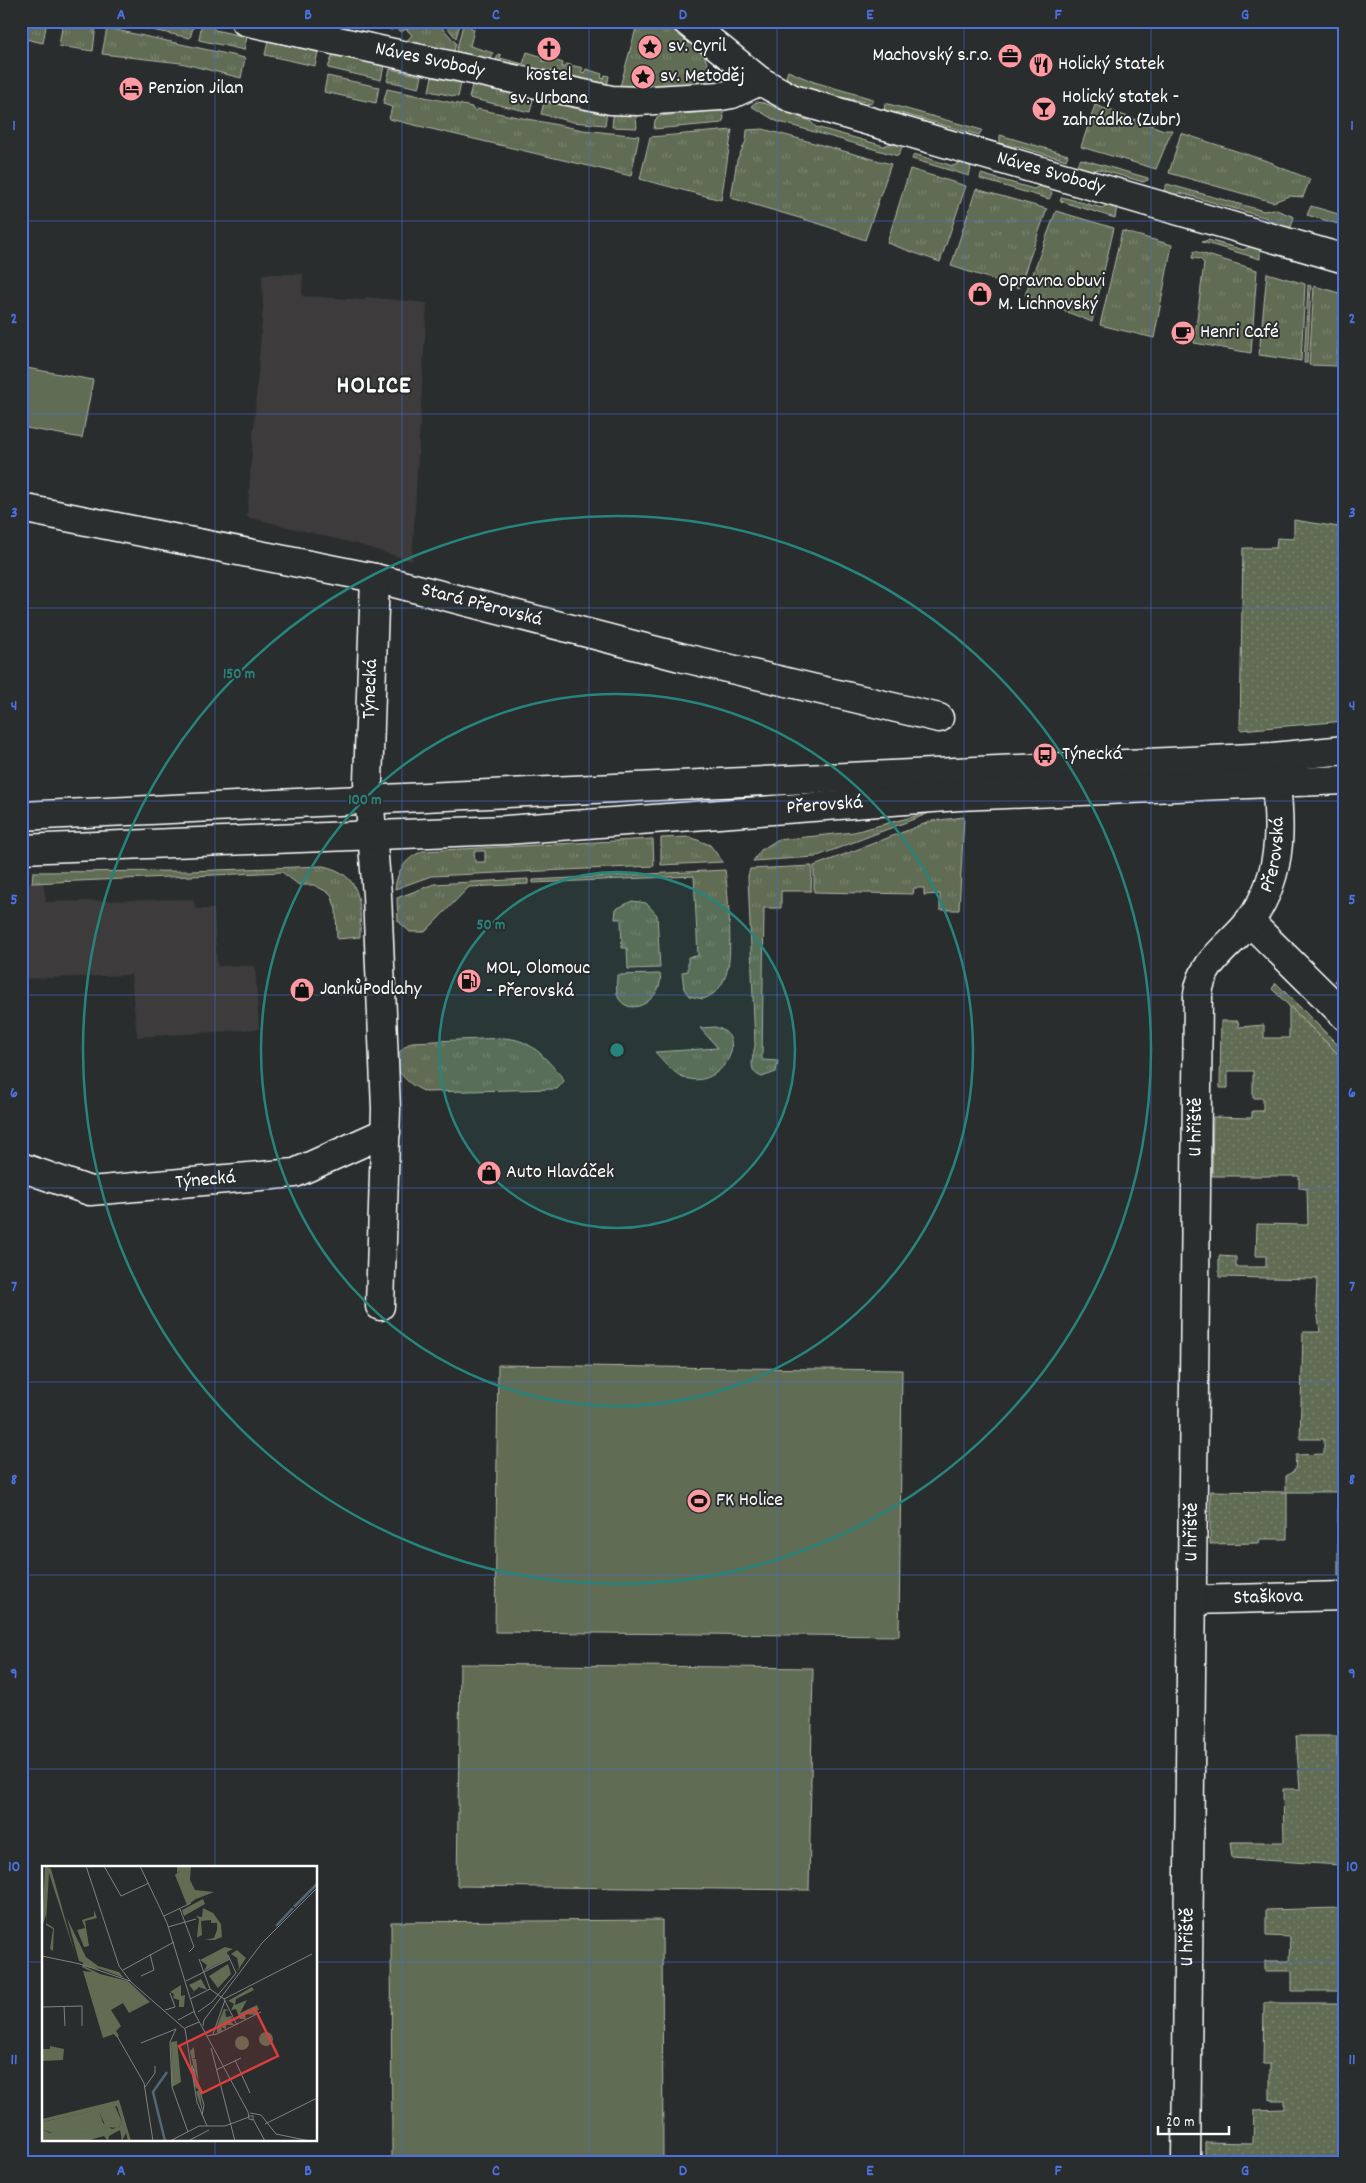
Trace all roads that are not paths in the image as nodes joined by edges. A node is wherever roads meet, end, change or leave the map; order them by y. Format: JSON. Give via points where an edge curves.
{"nodes":[{"id":1,"x":245,"y":21,"type":"edge"},
{"id":2,"x":686,"y":21,"type":"edge"},
{"id":3,"x":760,"y":82,"type":"junction"},
{"id":4,"x":1345,"y":259,"type":"edge"},
{"id":5,"x":21,"y":508,"type":"edge"},
{"id":6,"x":375,"y":578,"type":"junction"},
{"id":7,"x":938,"y":718,"type":"dead end"},
{"id":8,"x":1345,"y":750,"type":"edge"},
{"id":9,"x":1275,"y":769,"type":"junction"},
{"id":10,"x":1345,"y":780,"type":"edge"},
{"id":11,"x":370,"y":801,"type":"junction"},
{"id":12,"x":21,"y":816,"type":"edge"},
{"id":13,"x":373,"y":837,"type":"junction"},
{"id":14,"x":21,"y":849,"type":"edge"},
{"id":15,"x":1249,"y":922,"type":"junction"},
{"id":16,"x":1345,"y":1016,"type":"edge"},
{"id":17,"x":386,"y":1132,"type":"junction"},
{"id":18,"x":21,"y":1167,"type":"edge"},
{"id":19,"x":380,"y":1306,"type":"dead end"},
{"id":20,"x":1345,"y":1596,"type":"edge"},
{"id":21,"x":1192,"y":1600,"type":"junction"},
{"id":22,"x":1186,"y":2162,"type":"edge"}],
"edges":[{"from":1,"to":3,"type":"street","name":"Náves Svobody","via":[[611,100],[721,96]]},
{"from":2,"to":3,"type":"street","name":"Náves Svobody"},
{"from":3,"to":4,"type":"street","name":"Náves Svobody","via":[[780,94],[823,109]]},
{"from":5,"to":6,"type":"street","name":"Stará Přerovská"},
{"from":6,"to":7,"type":"street","name":"Stará Přerovská","via":[[670,655]]},
{"from":6,"to":11,"type":"street","name":"Týnecká"},
{"from":8,"to":9,"type":"street","name":"Přerovská"},
{"from":9,"to":10,"type":"street","name":"Přerovská"},
{"from":9,"to":11,"type":"street","name":"Přerovská"},
{"from":9,"to":13,"type":"street","name":"Přerovská","via":[[576,825]]},
{"from":9,"to":15,"type":"street","name":"Přerovská","via":[[1279,832],[1274,872],[1263,900]]},
{"from":11,"to":12,"type":"street"},
{"from":11,"to":13,"type":"street","name":"Týnecká"},
{"from":13,"to":14,"type":"street"},
{"from":13,"to":17,"type":"street","name":"Týnecká","via":[[384,1026]]},
{"from":15,"to":16,"type":"street"},
{"from":15,"to":21,"type":"street","name":"U hřiště","via":[[1206,967],[1198,994]]},
{"from":17,"to":18,"type":"street","name":"Týnecká","via":[[295,1173],[90,1191]]},
{"from":17,"to":19,"type":"street","name":"Týnecká"},
{"from":20,"to":21,"type":"street","name":"Staškova"},
{"from":21,"to":22,"type":"street","name":"U hřiště"}]}
